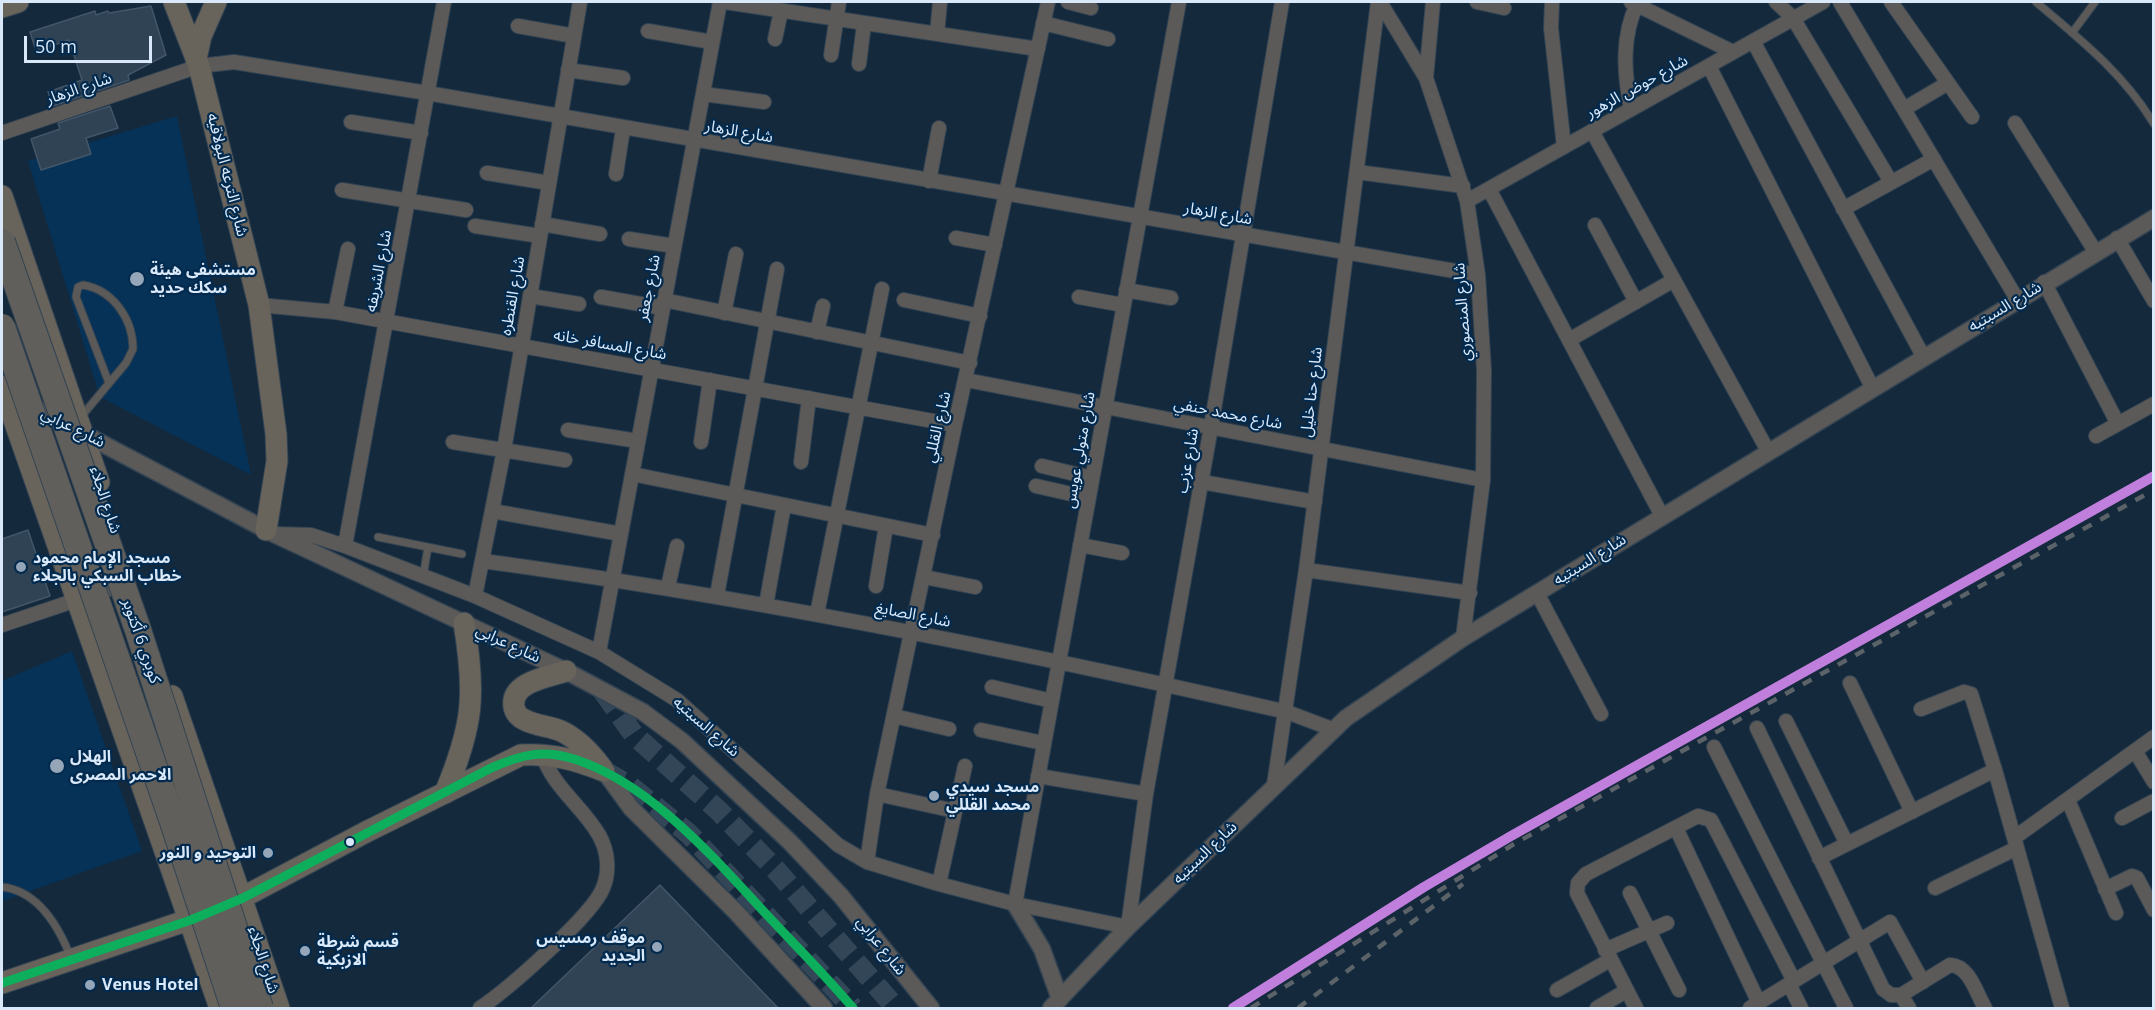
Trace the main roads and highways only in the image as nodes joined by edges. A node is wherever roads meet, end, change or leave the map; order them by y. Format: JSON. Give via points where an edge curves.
{"nodes":[{"id":1,"x":18,"y":2,"type":"edge"},
{"id":2,"x":174,"y":2,"type":"edge"},
{"id":3,"x":216,"y":2,"type":"edge"},
{"id":4,"x":2,"y":7,"type":"edge"},
{"id":5,"x":197,"y":62,"type":"junction"},
{"id":6,"x":2,"y":196,"type":"edge"},
{"id":7,"x":2,"y":242,"type":"edge"},
{"id":8,"x":2,"y":327,"type":"edge"},
{"id":9,"x":2,"y":390,"type":"edge"},
{"id":10,"x":270,"y":532,"type":"road end"},
{"id":11,"x":464,"y":623,"type":"road end"},
{"id":12,"x":566,"y":671,"type":"road end"},
{"id":13,"x":445,"y":793,"type":"junction"},
{"id":14,"x":243,"y":898,"type":"junction"},
{"id":15,"x":191,"y":920,"type":"junction"},
{"id":16,"x":2,"y":983,"type":"edge"},
{"id":17,"x":220,"y":1008,"type":"edge"},
{"id":18,"x":234,"y":1008,"type":"edge"},
{"id":19,"x":260,"y":1008,"type":"edge"},
{"id":20,"x":279,"y":1008,"type":"edge"}],
"edges":[{"from":1,"to":4,"type":"main road"},
{"from":2,"to":5,"type":"main road","name":"شارع الترعه البولاقيه"},
{"from":3,"to":5,"type":"main road","via":[[204,28]]},
{"from":5,"to":10,"type":"main road","name":"شارع الترعه البولاقيه","via":[[259,305],[276,434]]},
{"from":6,"to":14,"type":"main road","name":"شارع الجلاء","via":[[131,581]]},
{"from":7,"to":19,"type":"highway","name":"كوبري 6 أكتوبر","bridge":true,"via":[[138,630]]},
{"from":8,"to":18,"type":"highway","name":"كوبري 6 أكتوبر","bridge":true},
{"from":9,"to":15,"type":"main road"},
{"from":11,"to":13,"type":"main road","via":[[472,708],[461,755]]},
{"from":12,"to":13,"type":"main road","via":[[518,690],[513,700],[515,712],[524,720],[561,731],[578,741],[604,771],[573,759],[521,755]]},
{"from":13,"to":14,"type":"main road"},
{"from":14,"to":15,"type":"main road"},
{"from":14,"to":20,"type":"main road","name":"شارع الجلاء"},
{"from":15,"to":16,"type":"main road"},
{"from":15,"to":17,"type":"main road"}]}
